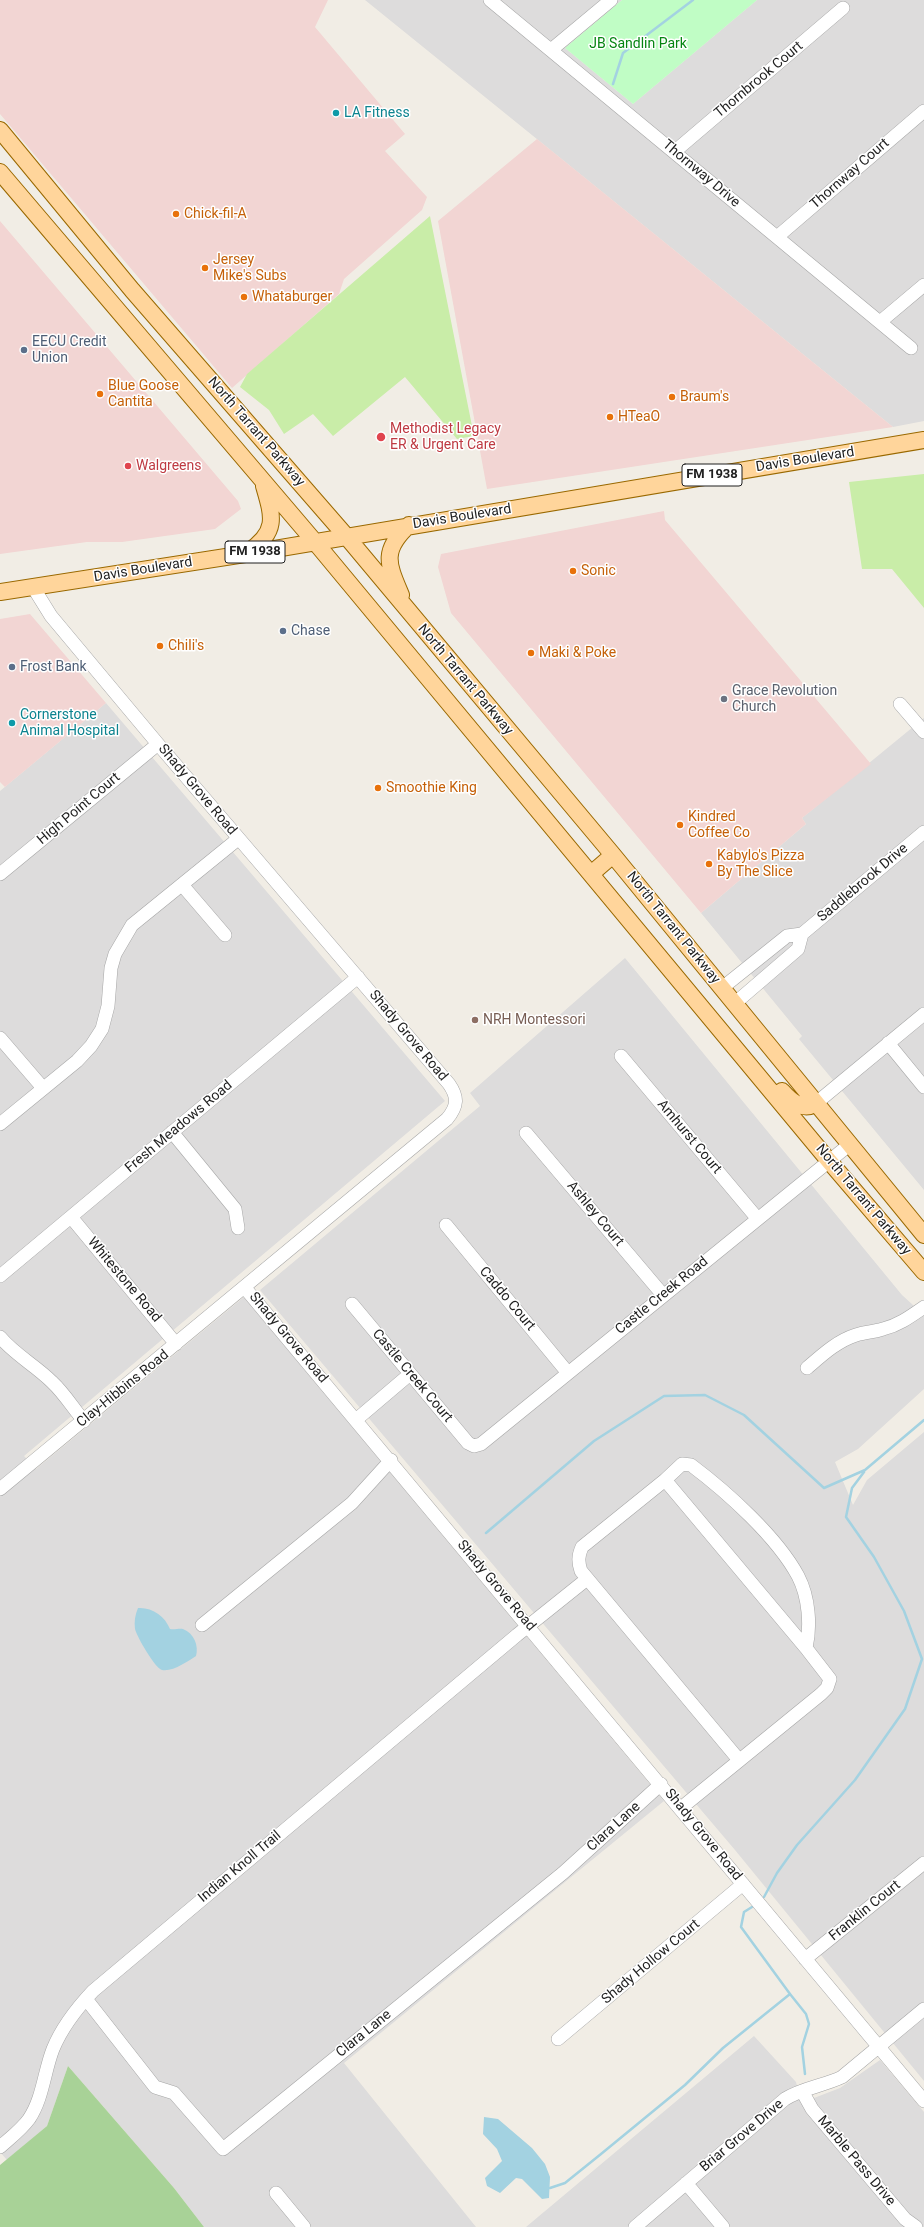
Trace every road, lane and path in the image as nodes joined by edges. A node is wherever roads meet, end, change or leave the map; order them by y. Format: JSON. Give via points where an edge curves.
{"nodes":[{"id":1,"x":490,"y":0,"type":"edge"},
{"id":2,"x":611,"y":0,"type":"edge"},
{"id":3,"x":843,"y":8,"type":"dead end"},
{"id":4,"x":551,"y":50,"type":"junction"},
{"id":5,"x":924,"y":111,"type":"edge"},
{"id":6,"x":0,"y":130,"type":"edge"},
{"id":7,"x":674,"y":152,"type":"junction"},
{"id":8,"x":0,"y":172,"type":"edge"},
{"id":9,"x":67,"y":213,"type":"junction"},
{"id":10,"x":47,"y":228,"type":"junction"},
{"id":11,"x":777,"y":237,"type":"junction"},
{"id":12,"x":924,"y":285,"type":"edge"},
{"id":13,"x":880,"y":322,"type":"junction"},
{"id":14,"x":911,"y":348,"type":"dead end"},
{"id":15,"x":924,"y":440,"type":"edge"},
{"id":16,"x":262,"y":481,"type":"junction"},
{"id":17,"x":409,"y":525,"type":"junction"},
{"id":18,"x":346,"y":536,"type":"junction"},
{"id":19,"x":315,"y":542,"type":"junction"},
{"id":20,"x":245,"y":554,"type":"junction"},
{"id":21,"x":33,"y":587,"type":"junction"},
{"id":22,"x":0,"y":592,"type":"edge"},
{"id":23,"x":407,"y":610,"type":"junction"},
{"id":24,"x":900,"y":704,"type":"dead end"},
{"id":25,"x":924,"y":732,"type":"edge"},
{"id":26,"x":158,"y":744,"type":"junction"},
{"id":27,"x":924,"y":832,"type":"edge"},
{"id":28,"x":238,"y":839,"type":"junction"},
{"id":29,"x":613,"y":855,"type":"junction"},
{"id":30,"x":0,"y":874,"type":"edge"},
{"id":31,"x":591,"y":874,"type":"junction"},
{"id":32,"x":183,"y":886,"type":"junction"},
{"id":33,"x":802,"y":934,"type":"junction"},
{"id":34,"x":225,"y":935,"type":"dead end"},
{"id":35,"x":766,"y":952,"type":"junction"},
{"id":36,"x":778,"y":966,"type":"junction"},
{"id":37,"x":358,"y":977,"type":"junction"},
{"id":38,"x":722,"y":988,"type":"junction"},
{"id":39,"x":734,"y":1004,"type":"junction"},
{"id":40,"x":924,"y":1014,"type":"edge"},
{"id":41,"x":0,"y":1038,"type":"edge"},
{"id":42,"x":888,"y":1043,"type":"junction"},
{"id":43,"x":738,"y":1049,"type":"junction"},
{"id":44,"x":622,"y":1056,"type":"dead end"},
{"id":45,"x":924,"y":1087,"type":"edge"},
{"id":46,"x":43,"y":1088,"type":"junction"},
{"id":47,"x":815,"y":1104,"type":"junction"},
{"id":48,"x":0,"y":1124,"type":"edge"},
{"id":49,"x":172,"y":1132,"type":"junction"},
{"id":50,"x":526,"y":1133,"type":"dead end"},
{"id":51,"x":849,"y":1145,"type":"junction"},
{"id":52,"x":829,"y":1161,"type":"junction"},
{"id":53,"x":71,"y":1217,"type":"junction"},
{"id":54,"x":757,"y":1218,"type":"junction"},
{"id":55,"x":446,"y":1225,"type":"dead end"},
{"id":56,"x":238,"y":1228,"type":"dead end"},
{"id":57,"x":924,"y":1235,"type":"edge"},
{"id":58,"x":924,"y":1272,"type":"edge"},
{"id":59,"x":0,"y":1276,"type":"edge"},
{"id":60,"x":245,"y":1288,"type":"junction"},
{"id":61,"x":663,"y":1296,"type":"junction"},
{"id":62,"x":352,"y":1304,"type":"dead end"},
{"id":63,"x":924,"y":1307,"type":"edge"},
{"id":64,"x":0,"y":1337,"type":"edge"},
{"id":65,"x":176,"y":1344,"type":"junction"},
{"id":66,"x":807,"y":1368,"type":"dead end"},
{"id":67,"x":568,"y":1373,"type":"junction"},
{"id":68,"x":410,"y":1374,"type":"junction"},
{"id":69,"x":357,"y":1419,"type":"junction"},
{"id":70,"x":84,"y":1421,"type":"junction"},
{"id":71,"x":474,"y":1446,"type":"joint"},
{"id":72,"x":390,"y":1460,"type":"junction"},
{"id":73,"x":665,"y":1480,"type":"junction"},
{"id":74,"x":0,"y":1490,"type":"edge"},
{"id":75,"x":587,"y":1579,"type":"junction"},
{"id":76,"x":202,"y":1625,"type":"dead end"},
{"id":77,"x":530,"y":1626,"type":"junction"},
{"id":78,"x":806,"y":1648,"type":"junction"},
{"id":79,"x":739,"y":1760,"type":"junction"},
{"id":80,"x":661,"y":1784,"type":"junction"},
{"id":81,"x":681,"y":1808,"type":"junction"},
{"id":82,"x":924,"y":1863,"type":"edge"},
{"id":83,"x":743,"y":1884,"type":"junction"},
{"id":84,"x":805,"y":1959,"type":"junction"},
{"id":85,"x":86,"y":1999,"type":"junction"},
{"id":86,"x":924,"y":2009,"type":"edge"},
{"id":87,"x":558,"y":2039,"type":"dead end"},
{"id":88,"x":878,"y":2047,"type":"junction"},
{"id":89,"x":802,"y":2091,"type":"junction"},
{"id":90,"x":924,"y":2101,"type":"edge"},
{"id":91,"x":0,"y":2147,"type":"edge"},
{"id":92,"x":686,"y":2183,"type":"junction"},
{"id":93,"x":276,"y":2193,"type":"dead end"},
{"id":94,"x":304,"y":2227,"type":"edge"},
{"id":95,"x":635,"y":2227,"type":"edge"},
{"id":96,"x":723,"y":2227,"type":"edge"},
{"id":97,"x":916,"y":2227,"type":"edge"}],
"edges":[{"from":1,"to":4,"type":"street","name":"Thornway Drive"},
{"from":2,"to":4,"type":"street"},
{"from":3,"to":7,"type":"street","name":"Thornbrook Court"},
{"from":4,"to":7,"type":"street","name":"Thornway Drive"},
{"from":5,"to":11,"type":"street","name":"Thornway Court"},
{"from":6,"to":9,"type":"main road","name":"North Tarrant Parkway"},
{"from":7,"to":11,"type":"street","name":"Thornway Drive"},
{"from":8,"to":10,"type":"main road","name":"North Tarrant Parkway"},
{"from":9,"to":10,"type":"main road"},
{"from":9,"to":18,"type":"main road","name":"North Tarrant Parkway"},
{"from":10,"to":16,"type":"main road","name":"North Tarrant Parkway"},
{"from":11,"to":13,"type":"street","name":"Thornway Drive"},
{"from":12,"to":13,"type":"street"},
{"from":13,"to":14,"type":"street","name":"Thornway Drive"},
{"from":15,"to":17,"type":"main road","name":"Davis Boulevard","number":"FM 1938"},
{"from":16,"to":19,"type":"main road","name":"North Tarrant Parkway"},
{"from":16,"to":20,"type":"main road","via":[[272,515],[266,537]]},
{"from":17,"to":18,"type":"main road","name":"Davis Boulevard","number":"FM 1938"},
{"from":17,"to":23,"type":"main road","via":[[399,535],[392,548],[388,565]]},
{"from":18,"to":19,"type":"main road","name":"Davis Boulevard","number":"FM 1938"},
{"from":18,"to":23,"type":"main road","name":"North Tarrant Parkway"},
{"from":19,"to":20,"type":"main road","name":"Davis Boulevard","number":"FM 1938"},
{"from":19,"to":31,"type":"main road","name":"North Tarrant Parkway"},
{"from":20,"to":21,"type":"main road","name":"Davis Boulevard","number":"FM 1938"},
{"from":21,"to":22,"type":"main road","name":"Davis Boulevard","number":"FM 1938"},
{"from":21,"to":26,"type":"street","name":"Shady Grove Road","via":[[51,616]]},
{"from":23,"to":29,"type":"main road","name":"North Tarrant Parkway"},
{"from":24,"to":25,"type":"street"},
{"from":26,"to":28,"type":"street","name":"Shady Grove Road"},
{"from":26,"to":30,"type":"street","name":"High Point Court"},
{"from":27,"to":33,"type":"street","name":"Saddlebrook Drive"},
{"from":28,"to":32,"type":"street"},
{"from":28,"to":37,"type":"street","name":"Shady Grove Road"},
{"from":29,"to":31,"type":"main road"},
{"from":29,"to":38,"type":"main road","name":"North Tarrant Parkway"},
{"from":31,"to":43,"type":"main road","name":"North Tarrant Parkway"},
{"from":32,"to":34,"type":"street"},
{"from":32,"to":46,"type":"street","via":[[132,925],[115,954],[102,1029],[78,1060]]},
{"from":33,"to":35,"type":"street","name":"Saddlebrook Drive","via":[[788,936]]},
{"from":33,"to":36,"type":"street","name":"Saddlebrook Drive","via":[[798,950]]},
{"from":35,"to":36,"type":"street"},
{"from":35,"to":38,"type":"street","name":"Saddlebrook Drive"},
{"from":36,"to":39,"type":"street","name":"Saddlebrook Drive"},
{"from":37,"to":49,"type":"street","name":"Fresh Meadows Road"},
{"from":37,"to":60,"type":"street","name":"Shady Grove Road","via":[[449,1084],[455,1094],[454,1111],[448,1119]]},
{"from":38,"to":39,"type":"main road","name":"North Tarrant Parkway"},
{"from":39,"to":47,"type":"main road","name":"North Tarrant Parkway"},
{"from":40,"to":42,"type":"street"},
{"from":41,"to":46,"type":"street"},
{"from":42,"to":45,"type":"street"},
{"from":42,"to":47,"type":"street"},
{"from":43,"to":47,"type":"main road","via":[[768,1073],[791,1101],[808,1107]]},
{"from":43,"to":52,"type":"main road","name":"North Tarrant Parkway"},
{"from":44,"to":54,"type":"street","name":"Amhurst Court"},
{"from":46,"to":48,"type":"street"},
{"from":47,"to":51,"type":"main road","name":"North Tarrant Parkway"},
{"from":49,"to":53,"type":"street","name":"Fresh Meadows Road"},
{"from":49,"to":56,"type":"street","via":[[235,1209]]},
{"from":50,"to":61,"type":"street","name":"Ashley Court"},
{"from":51,"to":52,"type":"street","name":"Castle Creek Road"},
{"from":51,"to":57,"type":"main road","name":"North Tarrant Parkway"},
{"from":52,"to":54,"type":"street","name":"Castle Creek Road"},
{"from":52,"to":58,"type":"main road","name":"North Tarrant Parkway"},
{"from":53,"to":59,"type":"street","name":"Fresh Meadows Road"},
{"from":53,"to":65,"type":"street","name":"Whitestone Road"},
{"from":54,"to":61,"type":"street","name":"Castle Creek Road"},
{"from":55,"to":67,"type":"street","name":"Caddo Court"},
{"from":60,"to":65,"type":"street","name":"Clay-Hibbins Road"},
{"from":60,"to":69,"type":"street","name":"Shady Grove Road"},
{"from":61,"to":67,"type":"street","name":"Castle Creek Road"},
{"from":62,"to":68,"type":"street","name":"Castle Creek Court"},
{"from":63,"to":66,"type":"street","via":[[896,1324],[846,1339]]},
{"from":64,"to":70,"type":"street","via":[[20,1357],[54,1383]]},
{"from":65,"to":70,"type":"street","name":"Clay-Hibbins Road"},
{"from":67,"to":71,"type":"street","name":"Castle Creek Road","via":[[486,1442]]},
{"from":68,"to":69,"type":"street"},
{"from":68,"to":71,"type":"street","name":"Castle Creek Court"},
{"from":69,"to":72,"type":"street","name":"Shady Grove Road"},
{"from":70,"to":74,"type":"street","name":"Clay-Hibbins Road"},
{"from":72,"to":76,"type":"street","via":[[352,1503]]},
{"from":72,"to":77,"type":"street","name":"Shady Grove Road"},
{"from":73,"to":75,"type":"street","via":[[582,1547],[578,1556],[579,1565]]},
{"from":73,"to":78,"type":"street"},
{"from":73,"to":78,"type":"street","via":[[682,1464],[691,1465],[734,1501],[776,1545],[801,1583],[810,1631]]},
{"from":75,"to":77,"type":"street","name":"Indian Knoll Trail"},
{"from":75,"to":79,"type":"street"},
{"from":77,"to":80,"type":"street","name":"Shady Grove Road"},
{"from":77,"to":85,"type":"street","name":"Indian Knoll Trail"},
{"from":78,"to":79,"type":"street","via":[[830,1679],[827,1688]]},
{"from":79,"to":81,"type":"street"},
{"from":80,"to":81,"type":"street","name":"Shady Grove Road"},
{"from":80,"to":85,"type":"street","name":"Clara Lane","via":[[563,1873],[223,2149],[174,2094],[155,2087]]},
{"from":81,"to":83,"type":"street","name":"Shady Grove Road"},
{"from":82,"to":84,"type":"street","name":"Franklin Court"},
{"from":83,"to":84,"type":"street","name":"Shady Grove Road"},
{"from":83,"to":87,"type":"street","name":"Shady Hollow Court"},
{"from":84,"to":88,"type":"street","name":"Shady Grove Road"},
{"from":85,"to":91,"type":"street","name":"Indian Knoll Trail","via":[[64,2028],[53,2050],[39,2099],[29,2119]]},
{"from":86,"to":88,"type":"street","name":"Briar Grove Drive"},
{"from":88,"to":89,"type":"street","name":"Briar Grove Drive","via":[[842,2077]]},
{"from":88,"to":90,"type":"street","name":"Shady Grove Road"},
{"from":89,"to":92,"type":"street","name":"Briar Grove Drive","via":[[785,2099]]},
{"from":89,"to":97,"type":"street","name":"Marble Pass Drive","via":[[812,2109],[905,2219]]},
{"from":92,"to":95,"type":"street","name":"Briar Grove Drive"},
{"from":92,"to":96,"type":"street"},
{"from":93,"to":94,"type":"street"}]}
